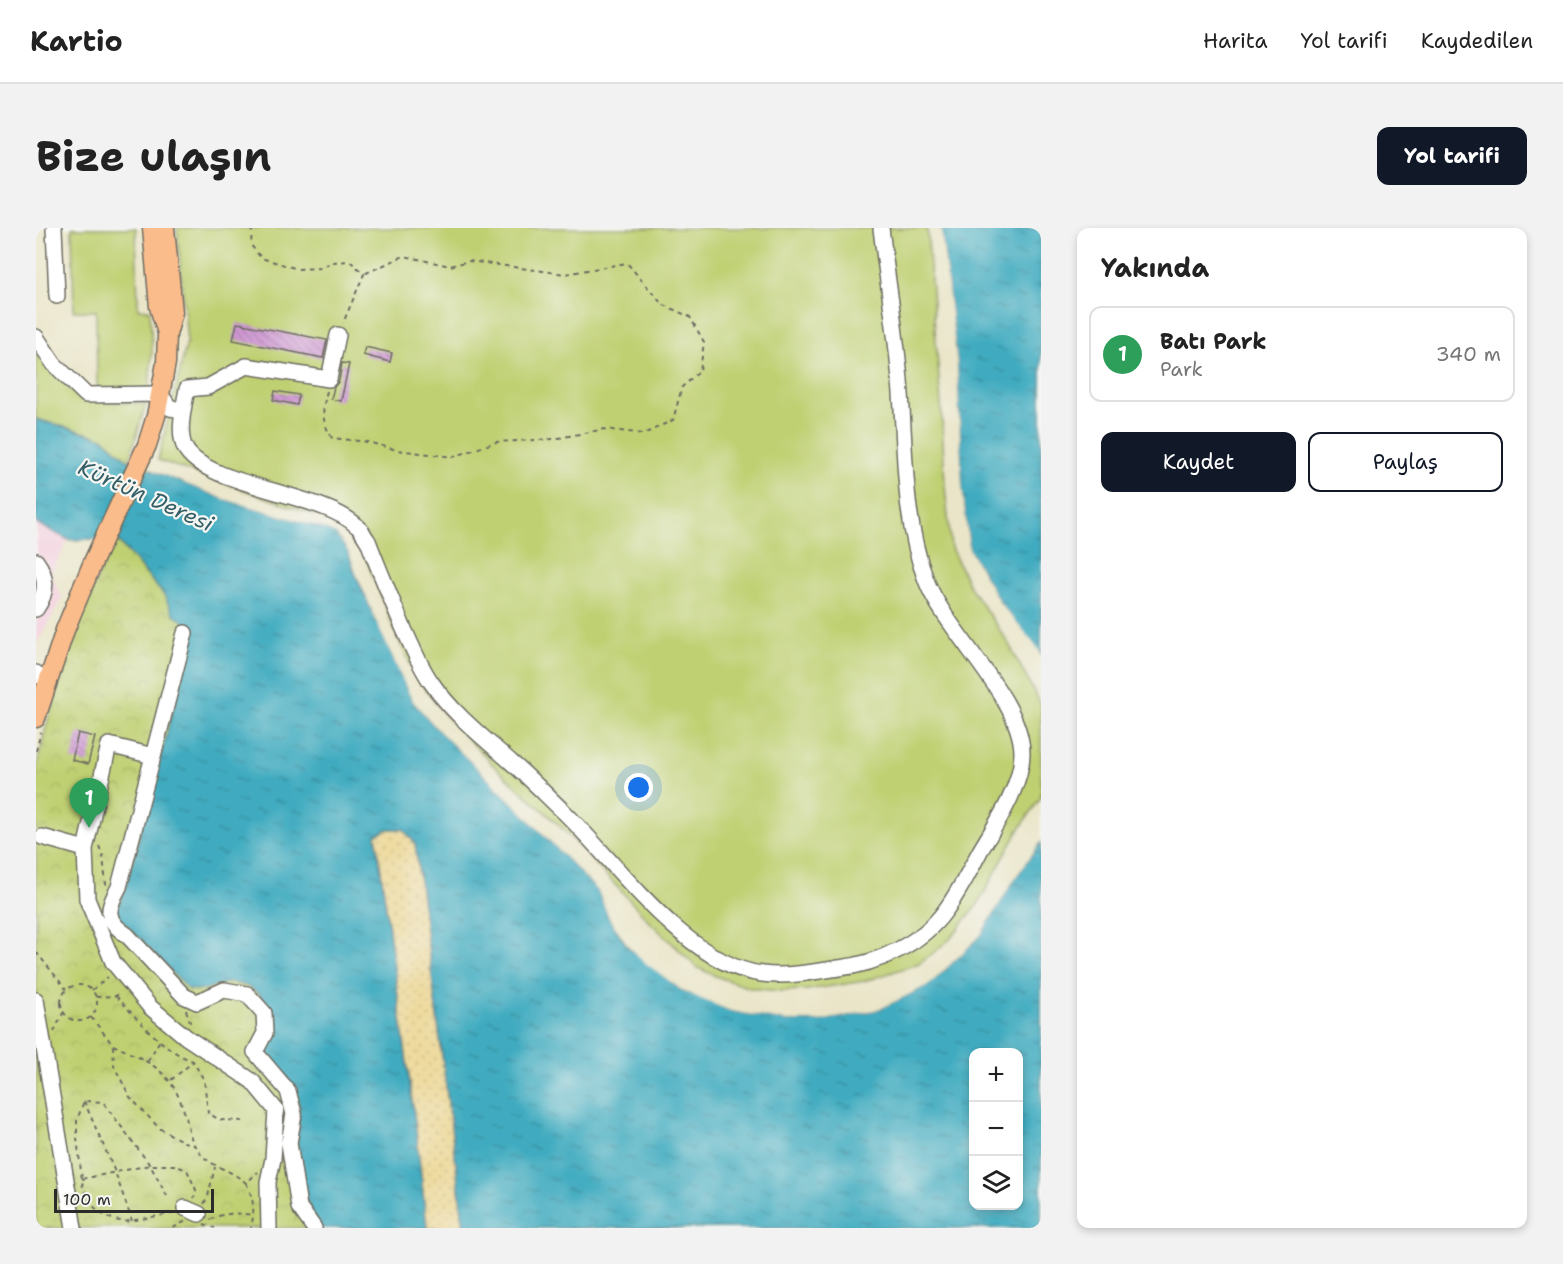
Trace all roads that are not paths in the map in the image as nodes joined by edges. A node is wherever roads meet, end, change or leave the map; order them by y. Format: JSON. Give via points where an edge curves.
{"nodes":[{"id":1,"x":54,"y":228,"type":"edge"},
{"id":2,"x":152,"y":228,"type":"edge"},
{"id":3,"x":165,"y":228,"type":"edge"},
{"id":4,"x":881,"y":228,"type":"edge"},
{"id":5,"x":57,"y":296,"type":"dead end"},
{"id":6,"x":167,"y":335,"type":"junction"},
{"id":7,"x":338,"y":335,"type":"road end"},
{"id":8,"x":36,"y":337,"type":"edge"},
{"id":9,"x":160,"y":394,"type":"junction"},
{"id":10,"x":183,"y":410,"type":"junction"},
{"id":11,"x":36,"y":561,"type":"edge"},
{"id":12,"x":36,"y":609,"type":"edge"},
{"id":13,"x":65,"y":630,"type":"junction"},
{"id":14,"x":185,"y":633,"type":"dead end"},
{"id":15,"x":37,"y":676,"type":"edge"},
{"id":16,"x":36,"y":718,"type":"edge"},
{"id":17,"x":153,"y":756,"type":"junction"},
{"id":18,"x":42,"y":837,"type":"dead end"},
{"id":19,"x":86,"y":843,"type":"junction"},
{"id":20,"x":36,"y":1000,"type":"edge"},
{"id":21,"x":40,"y":1053,"type":"edge"},
{"id":22,"x":252,"y":1221,"type":"edge"},
{"id":23,"x":74,"y":1228,"type":"edge"},
{"id":24,"x":267,"y":1228,"type":"edge"},
{"id":25,"x":314,"y":1228,"type":"edge"}],
"edges":[{"from":1,"to":5,"type":"street"},
{"from":2,"to":6,"type":"main road","via":[[159,307]]},
{"from":3,"to":6,"type":"main road","via":[[173,312]]},
{"from":4,"to":10,"type":"street","via":[[900,377],[908,498],[926,580],[942,613],[1006,703],[1018,728],[1023,754],[1007,806],[940,919],[915,941],[847,968],[761,974],[722,963],[690,941],[433,686],[358,526],[326,508],[196,462],[184,447]]},
{"from":6,"to":9,"type":"main road"},
{"from":7,"to":10,"type":"street","via":[[329,379],[246,366],[208,387],[187,389]]},
{"from":8,"to":9,"type":"street","via":[[54,364],[86,395]]},
{"from":9,"to":10,"type":"street","via":[[170,408]]},
{"from":9,"to":13,"type":"main road","via":[[147,445]]},
{"from":11,"to":12,"type":"street","via":[[44,580],[44,597]]},
{"from":13,"to":15,"type":"main road"},
{"from":13,"to":16,"type":"main road"},
{"from":14,"to":17,"type":"street"},
{"from":17,"to":19,"type":"street","via":[[109,745]]},
{"from":17,"to":25,"type":"street","via":[[116,892],[109,904],[109,916],[116,928],[184,996],[197,1002],[224,990],[247,994],[264,1013],[265,1033],[255,1052],[288,1091],[294,1114],[289,1143],[299,1208]]},
{"from":18,"to":19,"type":"street"},
{"from":19,"to":24,"type":"street","via":[[87,899],[112,962],[150,1007],[186,1037],[252,1081],[276,1110]]},
{"from":20,"to":21,"type":"street"},
{"from":21,"to":23,"type":"street"},
{"from":22,"to":24,"type":"street"}]}
